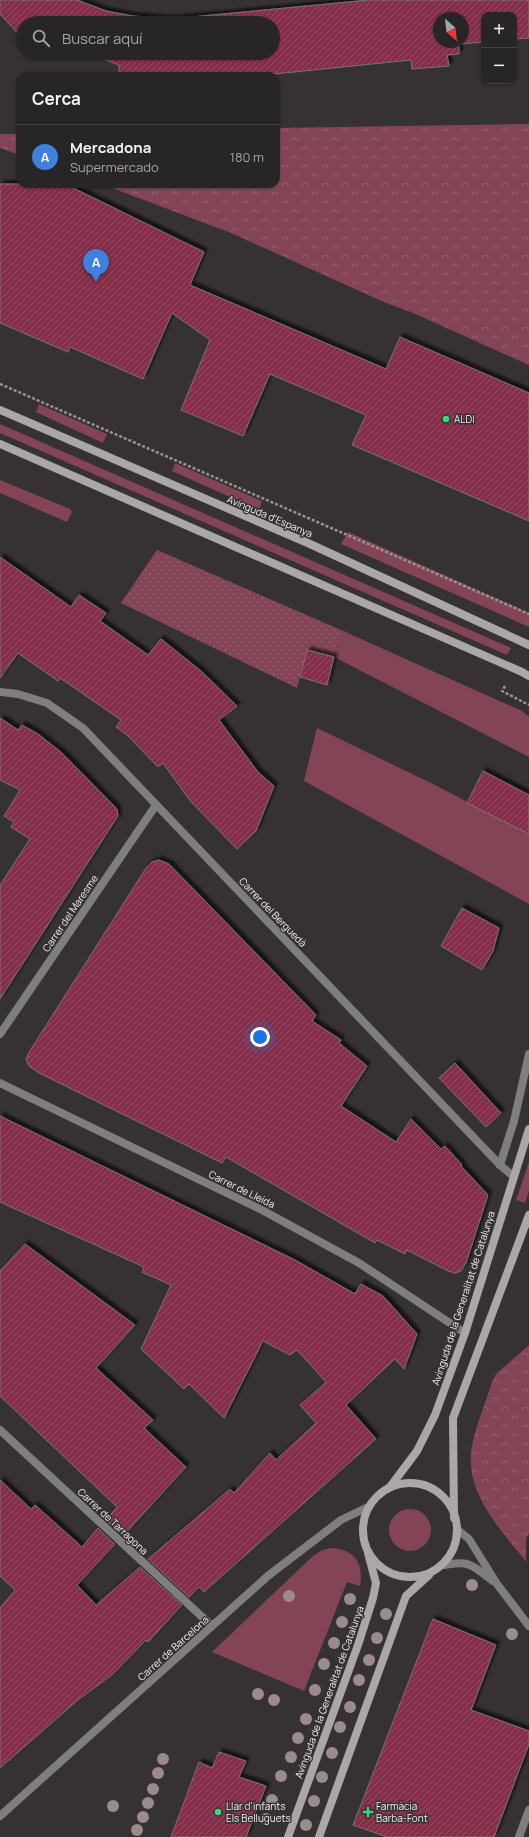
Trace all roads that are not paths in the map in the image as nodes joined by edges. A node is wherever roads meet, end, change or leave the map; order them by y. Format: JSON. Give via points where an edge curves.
{"nodes":[{"id":1,"x":0,"y":410,"type":"edge"},
{"id":2,"x":0,"y":444,"type":"edge"},
{"id":3,"x":529,"y":645,"type":"edge"},
{"id":4,"x":529,"y":676,"type":"edge"},
{"id":5,"x":0,"y":692,"type":"edge"},
{"id":6,"x":156,"y":805,"type":"junction"},
{"id":7,"x":0,"y":1034,"type":"edge"},
{"id":8,"x":529,"y":1054,"type":"edge"},
{"id":9,"x":0,"y":1083,"type":"edge"},
{"id":10,"x":529,"y":1130,"type":"edge"},
{"id":11,"x":500,"y":1165,"type":"junction"},
{"id":12,"x":513,"y":1176,"type":"junction"},
{"id":13,"x":529,"y":1215,"type":"edge"},
{"id":14,"x":465,"y":1332,"type":"junction"},
{"id":15,"x":0,"y":1430,"type":"edge"},
{"id":16,"x":390,"y":1487,"type":"junction"},
{"id":17,"x":368,"y":1507,"type":"junction"},
{"id":18,"x":454,"y":1518,"type":"junction"},
{"id":19,"x":458,"y":1530,"type":"junction"},
{"id":20,"x":368,"y":1553,"type":"junction"},
{"id":21,"x":444,"y":1565,"type":"junction"},
{"id":22,"x":430,"y":1574,"type":"junction"},
{"id":23,"x":497,"y":1584,"type":"junction"},
{"id":24,"x":212,"y":1626,"type":"junction"},
{"id":25,"x":529,"y":1626,"type":"edge"},
{"id":26,"x":529,"y":1810,"type":"edge"},
{"id":27,"x":0,"y":1816,"type":"edge"},
{"id":28,"x":288,"y":1837,"type":"edge"},
{"id":29,"x":319,"y":1837,"type":"edge"},
{"id":30,"x":519,"y":1837,"type":"edge"}],
"edges":[{"from":1,"to":3,"type":"street","name":"Avinguda d'Espanya","via":[[310,544]]},
{"from":2,"to":4,"type":"street"},
{"from":5,"to":6,"type":"street","name":"Carrer del Berguedà","via":[[18,694],[47,703],[83,728]]},
{"from":6,"to":7,"type":"street","name":"Carrer del Maresme"},
{"from":6,"to":11,"type":"street","name":"Carrer del Berguedà"},
{"from":8,"to":11,"type":"street","via":[[514,1121]]},
{"from":9,"to":14,"type":"street","name":"Carrer de Lleida","via":[[262,1210],[359,1263]]},
{"from":10,"to":12,"type":"street","name":"Avinguda de la Generalitat de Catalunya"},
{"from":11,"to":12,"type":"street","name":"Carrer del Berguedà"},
{"from":12,"to":14,"type":"street","name":"Avinguda de la Generalitat de Catalunya"},
{"from":13,"to":18,"type":"street","via":[[453,1418]]},
{"from":14,"to":16,"type":"street","name":"Avinguda de la Generalitat de Catalunya","via":[[432,1421],[417,1451]]},
{"from":15,"to":24,"type":"street","name":"Carrer de Tarragona"},
{"from":16,"to":17,"type":"street","via":[[379,1494]]},
{"from":16,"to":18,"type":"street","via":[[406,1482],[425,1484],[442,1494]]},
{"from":17,"to":20,"type":"street","via":[[363,1522],[363,1538]]},
{"from":17,"to":24,"type":"street","name":"Carrer de Barcelona","via":[[341,1520],[270,1575]]},
{"from":18,"to":19,"type":"street"},
{"from":19,"to":21,"type":"street","via":[[454,1550]]},
{"from":19,"to":23,"type":"street","via":[[469,1539]]},
{"from":20,"to":22,"type":"street","via":[[378,1565],[393,1574],[416,1577]]},
{"from":20,"to":28,"type":"street","name":"Avinguda de la Generalitat de Catalunya","via":[[376,1583],[373,1598]]},
{"from":21,"to":22,"type":"street"},
{"from":21,"to":23,"type":"street","via":[[460,1562],[472,1564]]},
{"from":22,"to":29,"type":"street","via":[[406,1596]]},
{"from":23,"to":25,"type":"street"},
{"from":24,"to":27,"type":"street","name":"Carrer de Barcelona"},
{"from":26,"to":30,"type":"street"}]}
